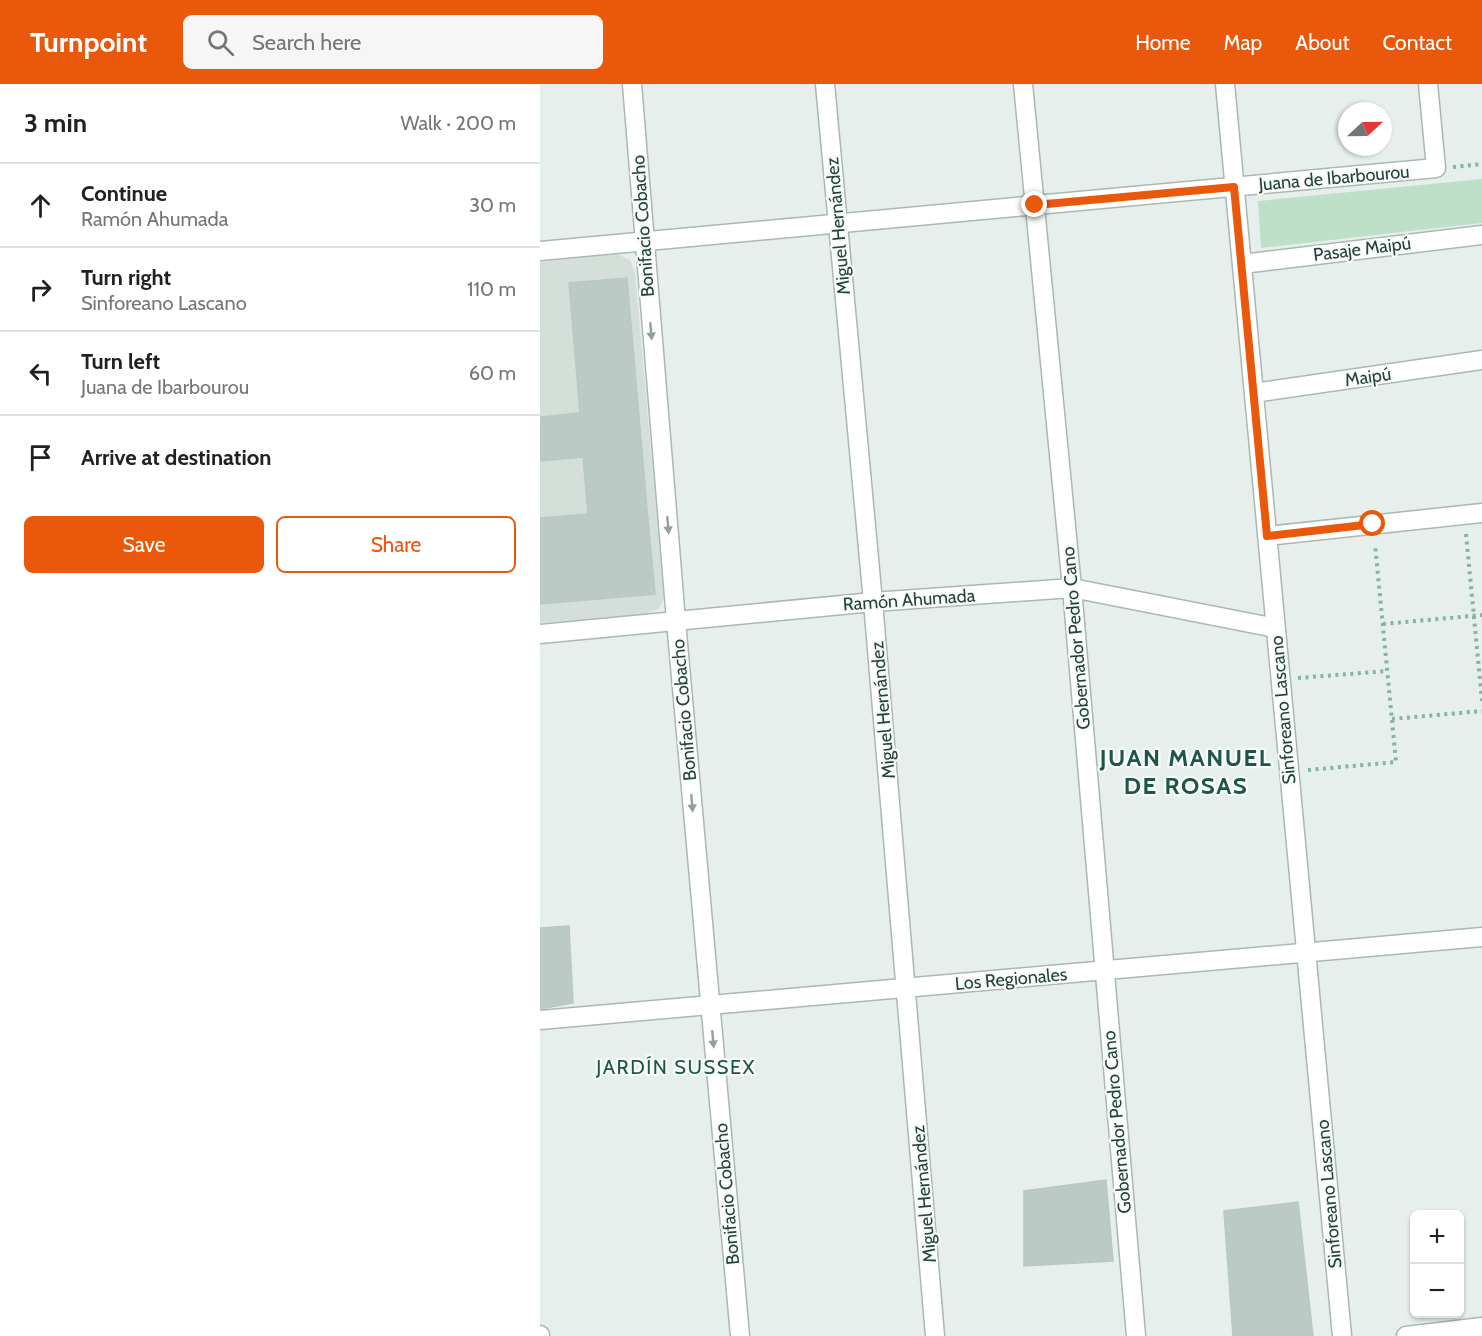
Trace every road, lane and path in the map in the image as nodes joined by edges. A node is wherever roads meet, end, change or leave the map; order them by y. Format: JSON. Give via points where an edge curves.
{"nodes":[{"id":1,"x":632,"y":84,"type":"edge"},
{"id":2,"x":825,"y":84,"type":"edge"},
{"id":3,"x":1023,"y":84,"type":"edge"},
{"id":4,"x":1225,"y":84,"type":"edge"},
{"id":5,"x":1428,"y":84,"type":"edge"},
{"id":6,"x":1482,"y":164,"type":"edge"},
{"id":7,"x":1436,"y":168,"type":"junction"},
{"id":8,"x":1234,"y":187,"type":"junction"},
{"id":9,"x":1035,"y":205,"type":"junction"},
{"id":10,"x":837,"y":223,"type":"junction"},
{"id":11,"x":1482,"y":235,"type":"edge"},
{"id":12,"x":643,"y":241,"type":"junction"},
{"id":13,"x":540,"y":250,"type":"edge"},
{"id":14,"x":1242,"y":264,"type":"junction"},
{"id":15,"x":1482,"y":360,"type":"edge"},
{"id":16,"x":1254,"y":393,"type":"junction"},
{"id":17,"x":1482,"y":513,"type":"edge"},
{"id":18,"x":1464,"y":515,"type":"junction"},
{"id":19,"x":1373,"y":524,"type":"junction"},
{"id":20,"x":1267,"y":536,"type":"junction"},
{"id":21,"x":1072,"y":588,"type":"junction"},
{"id":22,"x":873,"y":602,"type":"junction"},
{"id":23,"x":1482,"y":615,"type":"edge"},
{"id":24,"x":1473,"y":616,"type":"junction"},
{"id":25,"x":676,"y":621,"type":"junction"},
{"id":26,"x":1383,"y":624,"type":"junction"},
{"id":27,"x":1276,"y":628,"type":"junction"},
{"id":28,"x":540,"y":634,"type":"edge"},
{"id":29,"x":1387,"y":671,"type":"junction"},
{"id":30,"x":1280,"y":679,"type":"junction"},
{"id":31,"x":1482,"y":701,"type":"edge"},
{"id":32,"x":1482,"y":711,"type":"edge"},
{"id":33,"x":1392,"y":719,"type":"junction"},
{"id":34,"x":1289,"y":772,"type":"junction"},
{"id":35,"x":1482,"y":937,"type":"edge"},
{"id":36,"x":1306,"y":952,"type":"junction"},
{"id":37,"x":1104,"y":970,"type":"junction"},
{"id":38,"x":907,"y":988,"type":"junction"},
{"id":39,"x":710,"y":1006,"type":"junction"},
{"id":40,"x":540,"y":1020,"type":"edge"},
{"id":41,"x":1482,"y":1327,"type":"edge"},
{"id":42,"x":740,"y":1336,"type":"edge"},
{"id":43,"x":935,"y":1336,"type":"edge"},
{"id":44,"x":1136,"y":1336,"type":"edge"},
{"id":45,"x":1342,"y":1336,"type":"edge"},
{"id":46,"x":1406,"y":1336,"type":"edge"}],
"edges":[{"from":1,"to":12,"type":"street","name":"Bonifacio Cobacho"},
{"from":2,"to":10,"type":"street","name":"Miguel Hernández"},
{"from":3,"to":9,"type":"street","name":"Gobernador Pedro Cano"},
{"from":4,"to":8,"type":"street","name":"Sinforeano Lascano"},
{"from":5,"to":7,"type":"street"},
{"from":6,"to":7,"type":"path","name":"Juana de Ibarbourou"},
{"from":7,"to":8,"type":"street","name":"Juana de Ibarbourou"},
{"from":8,"to":9,"type":"street","name":"Juana de Ibarbourou"},
{"from":8,"to":14,"type":"street","name":"Sinforeano Lascano"},
{"from":9,"to":10,"type":"street","name":"Juana de Ibarbourou"},
{"from":9,"to":21,"type":"street","name":"Gobernador Pedro Cano"},
{"from":10,"to":12,"type":"street","name":"Juana de Ibarbourou"},
{"from":10,"to":22,"type":"street","name":"Miguel Hernández"},
{"from":11,"to":14,"type":"street","name":"Pasaje Maipú"},
{"from":12,"to":13,"type":"street","name":"Juana de Ibarbourou"},
{"from":12,"to":25,"type":"street","name":"Bonifacio Cobacho","one_way":true},
{"from":14,"to":16,"type":"street","name":"Sinforeano Lascano"},
{"from":15,"to":16,"type":"street","name":"Maipú"},
{"from":16,"to":20,"type":"street","name":"Sinforeano Lascano"},
{"from":17,"to":18,"type":"street"},
{"from":18,"to":19,"type":"street"},
{"from":18,"to":24,"type":"path"},
{"from":19,"to":20,"type":"street"},
{"from":19,"to":26,"type":"path"},
{"from":20,"to":27,"type":"street","name":"Sinforeano Lascano"},
{"from":21,"to":22,"type":"street","name":"Ramón Ahumada"},
{"from":21,"to":27,"type":"street","name":"Ramón Ahumada"},
{"from":21,"to":37,"type":"street","name":"Gobernador Pedro Cano"},
{"from":22,"to":25,"type":"street","name":"Ramón Ahumada"},
{"from":22,"to":38,"type":"street","name":"Miguel Hernández"},
{"from":23,"to":24,"type":"path"},
{"from":24,"to":26,"type":"path"},
{"from":24,"to":31,"type":"path"},
{"from":25,"to":28,"type":"street","name":"Ramón Ahumada"},
{"from":25,"to":39,"type":"street","name":"Bonifacio Cobacho","one_way":true},
{"from":26,"to":29,"type":"path"},
{"from":27,"to":30,"type":"street","name":"Sinforeano Lascano"},
{"from":29,"to":30,"type":"path"},
{"from":29,"to":33,"type":"path"},
{"from":30,"to":34,"type":"street","name":"Sinforeano Lascano"},
{"from":32,"to":33,"type":"path"},
{"from":33,"to":34,"type":"path","via":[[1396,762]]},
{"from":34,"to":36,"type":"street","name":"Sinforeano Lascano"},
{"from":35,"to":36,"type":"street","name":"Los Regionales"},
{"from":36,"to":37,"type":"street","name":"Los Regionales"},
{"from":36,"to":45,"type":"street","name":"Sinforeano Lascano"},
{"from":37,"to":38,"type":"street","name":"Los Regionales"},
{"from":37,"to":44,"type":"street","name":"Gobernador Pedro Cano"},
{"from":38,"to":39,"type":"street","name":"Los Regionales"},
{"from":38,"to":43,"type":"street","name":"Miguel Hernández"},
{"from":39,"to":40,"type":"street","name":"Los Regionales"},
{"from":39,"to":42,"type":"street","name":"Bonifacio Cobacho","one_way":true},
{"from":41,"to":46,"type":"street"}]}
